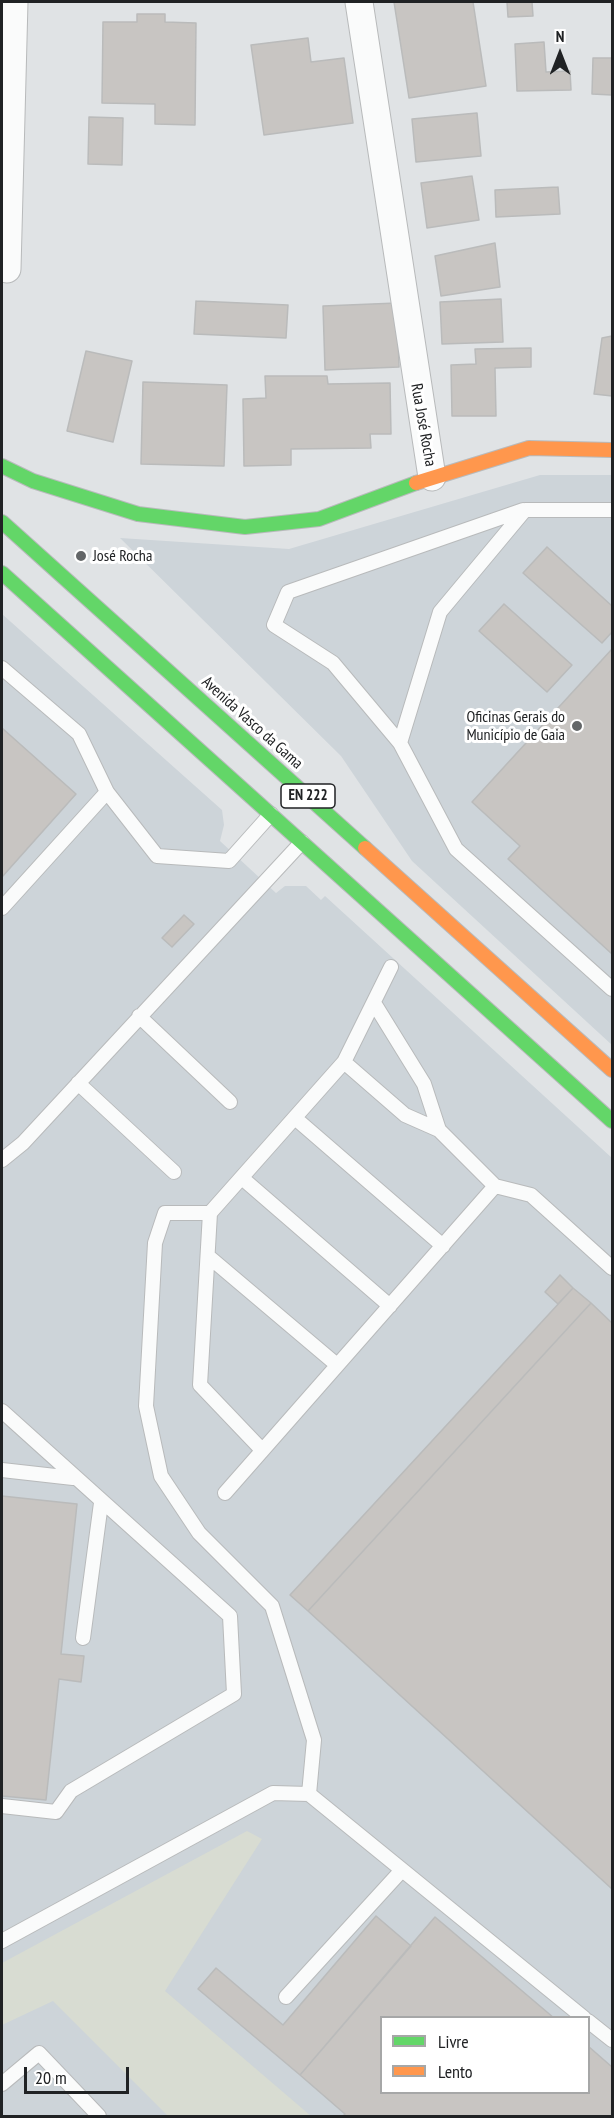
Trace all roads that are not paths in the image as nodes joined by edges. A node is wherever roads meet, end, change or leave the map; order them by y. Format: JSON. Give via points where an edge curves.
{"nodes":[{"id":1,"x":14,"y":2,"type":"edge"},
{"id":2,"x":359,"y":2,"type":"edge"},
{"id":3,"x":7,"y":269,"type":"dead end"},
{"id":4,"x":612,"y":450,"type":"edge"},
{"id":5,"x":2,"y":466,"type":"edge"},
{"id":6,"x":432,"y":477,"type":"junction"},
{"id":7,"x":525,"y":510,"type":"junction"},
{"id":8,"x":612,"y":510,"type":"edge"},
{"id":9,"x":2,"y":522,"type":"edge"},
{"id":10,"x":2,"y":573,"type":"edge"},
{"id":11,"x":2,"y":668,"type":"edge"},
{"id":12,"x":400,"y":743,"type":"junction"},
{"id":13,"x":107,"y":792,"type":"junction"},
{"id":14,"x":271,"y":814,"type":"junction"},
{"id":15,"x":302,"y":842,"type":"junction"},
{"id":16,"x":2,"y":908,"type":"edge"},
{"id":17,"x":391,"y":967,"type":"dead end"},
{"id":18,"x":612,"y":988,"type":"edge"},
{"id":19,"x":374,"y":1003,"type":"junction"},
{"id":20,"x":139,"y":1016,"type":"junction"},
{"id":21,"x":344,"y":1062,"type":"junction"},
{"id":22,"x":612,"y":1070,"type":"edge"},
{"id":23,"x":78,"y":1083,"type":"junction"},
{"id":24,"x":230,"y":1102,"type":"dead end"},
{"id":25,"x":295,"y":1118,"type":"junction"},
{"id":26,"x":612,"y":1121,"type":"edge"},
{"id":27,"x":439,"y":1130,"type":"junction"},
{"id":28,"x":2,"y":1160,"type":"edge"},
{"id":29,"x":174,"y":1172,"type":"dead end"},
{"id":30,"x":242,"y":1178,"type":"junction"},
{"id":31,"x":495,"y":1186,"type":"junction"},
{"id":32,"x":210,"y":1213,"type":"junction"},
{"id":33,"x":443,"y":1246,"type":"junction"},
{"id":34,"x":208,"y":1256,"type":"junction"},
{"id":35,"x":612,"y":1268,"type":"edge"},
{"id":36,"x":390,"y":1306,"type":"junction"},
{"id":37,"x":337,"y":1365,"type":"junction"},
{"id":38,"x":2,"y":1411,"type":"edge"},
{"id":39,"x":262,"y":1450,"type":"junction"},
{"id":40,"x":2,"y":1470,"type":"edge"},
{"id":41,"x":73,"y":1478,"type":"junction"},
{"id":42,"x":225,"y":1493,"type":"dead end"},
{"id":43,"x":101,"y":1503,"type":"junction"},
{"id":44,"x":83,"y":1638,"type":"dead end"},
{"id":45,"x":309,"y":1794,"type":"junction"},
{"id":46,"x":2,"y":1806,"type":"edge"},
{"id":47,"x":402,"y":1870,"type":"junction"},
{"id":48,"x":2,"y":1941,"type":"edge"},
{"id":49,"x":286,"y":1997,"type":"dead end"},
{"id":50,"x":582,"y":2016,"type":"edge"},
{"id":51,"x":590,"y":2023,"type":"edge"},
{"id":52,"x":612,"y":2040,"type":"edge"},
{"id":53,"x":2,"y":2084,"type":"edge"},
{"id":54,"x":99,"y":2116,"type":"edge"}],
"edges":[{"from":1,"to":3,"type":"street"},
{"from":2,"to":6,"type":"street","name":"Rua José Rocha"},
{"from":4,"to":6,"type":"main road","via":[[529,448]]},
{"from":5,"to":6,"type":"main road","name":"Rua José Rocha","via":[[33,481],[138,514],[246,527],[319,519]]},
{"from":7,"to":8,"type":"lane"},
{"from":7,"to":12,"type":"lane","via":[[440,612]]},
{"from":7,"to":12,"type":"lane","via":[[288,592],[274,626],[333,663]]},
{"from":9,"to":22,"type":"main road","name":"Avenida Vasco da Gama","number":"EN 222"},
{"from":10,"to":14,"type":"main road","number":"EN 222"},
{"from":11,"to":13,"type":"lane","via":[[79,734]]},
{"from":12,"to":18,"type":"lane","via":[[456,849]]},
{"from":13,"to":14,"type":"lane","via":[[157,856],[229,861]]},
{"from":13,"to":16,"type":"lane"},
{"from":14,"to":15,"type":"main road","number":"EN 222"},
{"from":15,"to":20,"type":"lane"},
{"from":15,"to":26,"type":"main road","number":"EN 222"},
{"from":17,"to":19,"type":"lane"},
{"from":19,"to":21,"type":"lane"},
{"from":19,"to":27,"type":"lane","via":[[424,1083]]},
{"from":20,"to":23,"type":"lane"},
{"from":20,"to":24,"type":"lane"},
{"from":21,"to":25,"type":"lane"},
{"from":21,"to":27,"type":"lane","via":[[405,1116]]},
{"from":23,"to":28,"type":"lane","via":[[23,1143]]},
{"from":23,"to":29,"type":"lane"},
{"from":25,"to":30,"type":"lane"},
{"from":25,"to":33,"type":"lane"},
{"from":27,"to":31,"type":"lane"},
{"from":30,"to":32,"type":"lane"},
{"from":30,"to":36,"type":"lane"},
{"from":31,"to":33,"type":"lane"},
{"from":31,"to":35,"type":"lane","via":[[531,1195]]},
{"from":32,"to":34,"type":"lane"},
{"from":32,"to":45,"type":"lane","via":[[165,1213],[158,1233],[146,1406],[161,1476],[199,1533],[272,1605],[314,1740]]},
{"from":33,"to":36,"type":"lane"},
{"from":34,"to":37,"type":"lane"},
{"from":34,"to":39,"type":"lane","via":[[200,1385]]},
{"from":36,"to":37,"type":"lane"},
{"from":37,"to":39,"type":"lane"},
{"from":38,"to":41,"type":"lane"},
{"from":39,"to":42,"type":"lane"},
{"from":40,"to":41,"type":"lane"},
{"from":41,"to":43,"type":"lane"},
{"from":43,"to":44,"type":"lane"},
{"from":43,"to":46,"type":"lane","via":[[230,1616],[234,1694],[71,1791],[56,1812]]},
{"from":45,"to":47,"type":"lane"},
{"from":45,"to":48,"type":"lane","via":[[273,1793]]},
{"from":47,"to":49,"type":"lane"},
{"from":47,"to":50,"type":"lane"},
{"from":51,"to":52,"type":"lane"},
{"from":53,"to":54,"type":"lane","via":[[39,2053]]}]}
